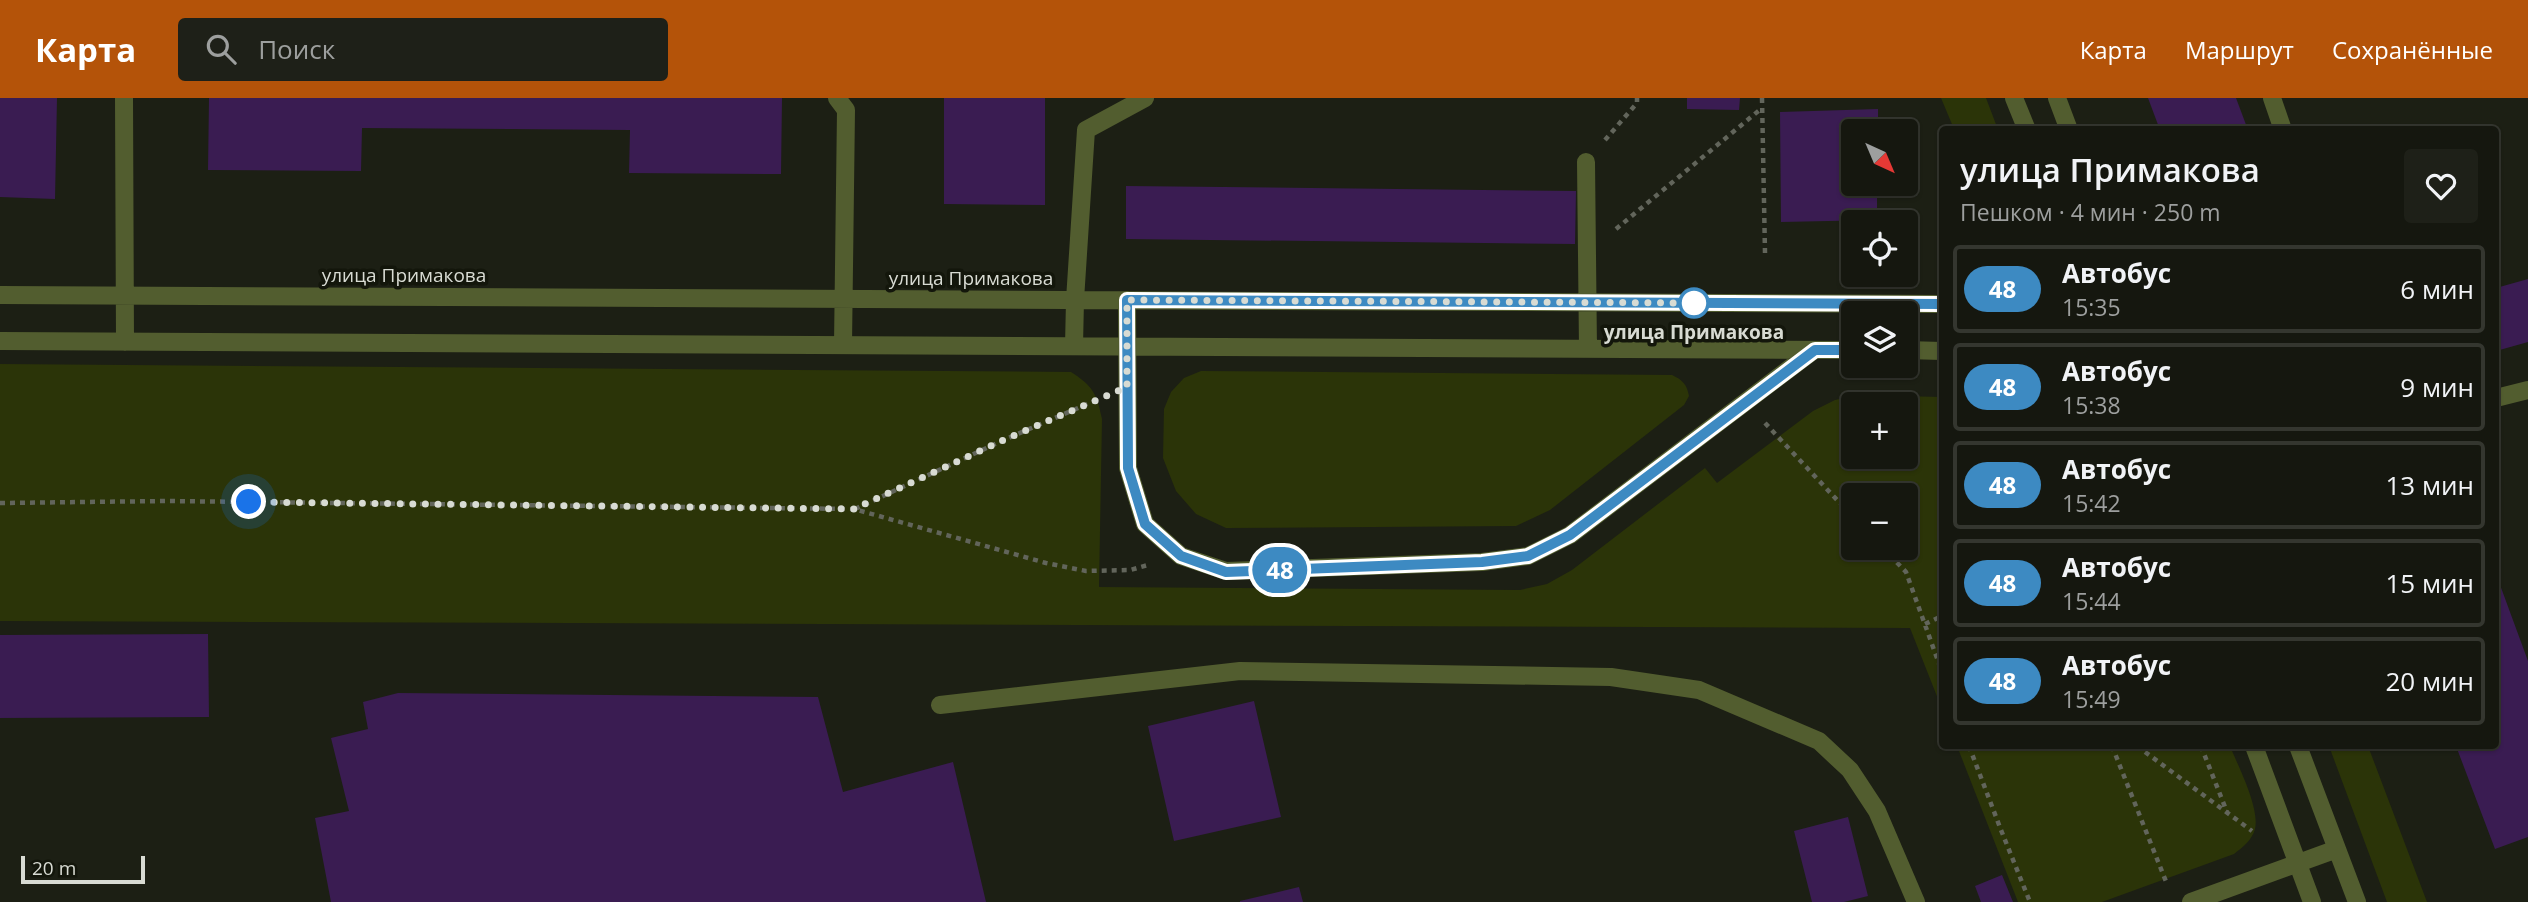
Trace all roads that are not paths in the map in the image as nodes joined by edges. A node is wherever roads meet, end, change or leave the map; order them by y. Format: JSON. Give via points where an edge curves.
{"nodes":[{"id":1,"x":124,"y":98,"type":"edge"},
{"id":2,"x":837,"y":98,"type":"edge"},
{"id":3,"x":1145,"y":98,"type":"edge"},
{"id":4,"x":2014,"y":98,"type":"edge"},
{"id":5,"x":2057,"y":98,"type":"edge"},
{"id":6,"x":2272,"y":98,"type":"edge"},
{"id":7,"x":2025,"y":126,"type":"edge"},
{"id":8,"x":2068,"y":126,"type":"edge"},
{"id":9,"x":2282,"y":126,"type":"edge"},
{"id":10,"x":1586,"y":162,"type":"road end"},
{"id":11,"x":0,"y":295,"type":"edge"},
{"id":12,"x":125,"y":295,"type":"junction"},
{"id":13,"x":843,"y":298,"type":"junction"},
{"id":14,"x":1075,"y":300,"type":"junction"},
{"id":15,"x":1127,"y":300,"type":"junction"},
{"id":16,"x":1588,"y":302,"type":"junction"},
{"id":17,"x":1939,"y":304,"type":"edge"},
{"id":18,"x":0,"y":341,"type":"edge"},
{"id":19,"x":124,"y":342,"type":"junction"},
{"id":20,"x":843,"y":345,"type":"junction"},
{"id":21,"x":1074,"y":346,"type":"junction"},
{"id":22,"x":1127,"y":346,"type":"junction"},
{"id":23,"x":1588,"y":349,"type":"junction"},
{"id":24,"x":1815,"y":350,"type":"junction"},
{"id":25,"x":1841,"y":350,"type":"edge"},
{"id":26,"x":1918,"y":350,"type":"edge"},
{"id":27,"x":1939,"y":351,"type":"edge"},
{"id":28,"x":2528,"y":390,"type":"edge"},
{"id":29,"x":2499,"y":397,"type":"edge"},
{"id":30,"x":940,"y":705,"type":"dead end"},
{"id":31,"x":2255,"y":749,"type":"edge"},
{"id":32,"x":2299,"y":749,"type":"edge"},
{"id":33,"x":2337,"y":849,"type":"junction"},
{"id":34,"x":2298,"y":863,"type":"junction"},
{"id":35,"x":1916,"y":902,"type":"edge"},
{"id":36,"x":2192,"y":902,"type":"edge"},
{"id":37,"x":2312,"y":902,"type":"edge"},
{"id":38,"x":2357,"y":902,"type":"edge"}],
"edges":[{"from":1,"to":12,"type":"street"},
{"from":2,"to":13,"type":"street","via":[[846,110]]},
{"from":3,"to":14,"type":"street","via":[[1086,130]]},
{"from":4,"to":7,"type":"street"},
{"from":5,"to":8,"type":"street"},
{"from":6,"to":9,"type":"street"},
{"from":10,"to":16,"type":"street"},
{"from":11,"to":12,"type":"street","name":"улица Примакова"},
{"from":12,"to":13,"type":"street","name":"улица Примакова"},
{"from":12,"to":19,"type":"street"},
{"from":13,"to":14,"type":"street","name":"улица Примакова"},
{"from":13,"to":20,"type":"street"},
{"from":14,"to":15,"type":"street","name":"улица Примакова"},
{"from":14,"to":21,"type":"street"},
{"from":15,"to":16,"type":"street","name":"улица Примакова"},
{"from":15,"to":22,"type":"street"},
{"from":16,"to":17,"type":"street","name":"улица Примакова"},
{"from":16,"to":23,"type":"street"},
{"from":18,"to":19,"type":"street"},
{"from":19,"to":20,"type":"street"},
{"from":20,"to":21,"type":"street"},
{"from":21,"to":22,"type":"street"},
{"from":22,"to":23,"type":"street"},
{"from":22,"to":24,"type":"street","via":[[1128,468],[1145,524],[1181,556],[1226,572],[1482,562],[1528,556],[1570,535]]},
{"from":23,"to":24,"type":"street"},
{"from":24,"to":25,"type":"street"},
{"from":26,"to":27,"type":"street"},
{"from":28,"to":29,"type":"street"},
{"from":30,"to":35,"type":"street","via":[[1240,671],[1611,677],[1699,690],[1819,741],[1850,770],[1877,811]]},
{"from":31,"to":34,"type":"street"},
{"from":32,"to":33,"type":"street"},
{"from":33,"to":34,"type":"street"},
{"from":33,"to":38,"type":"street"},
{"from":34,"to":36,"type":"street"},
{"from":34,"to":37,"type":"street"}]}
